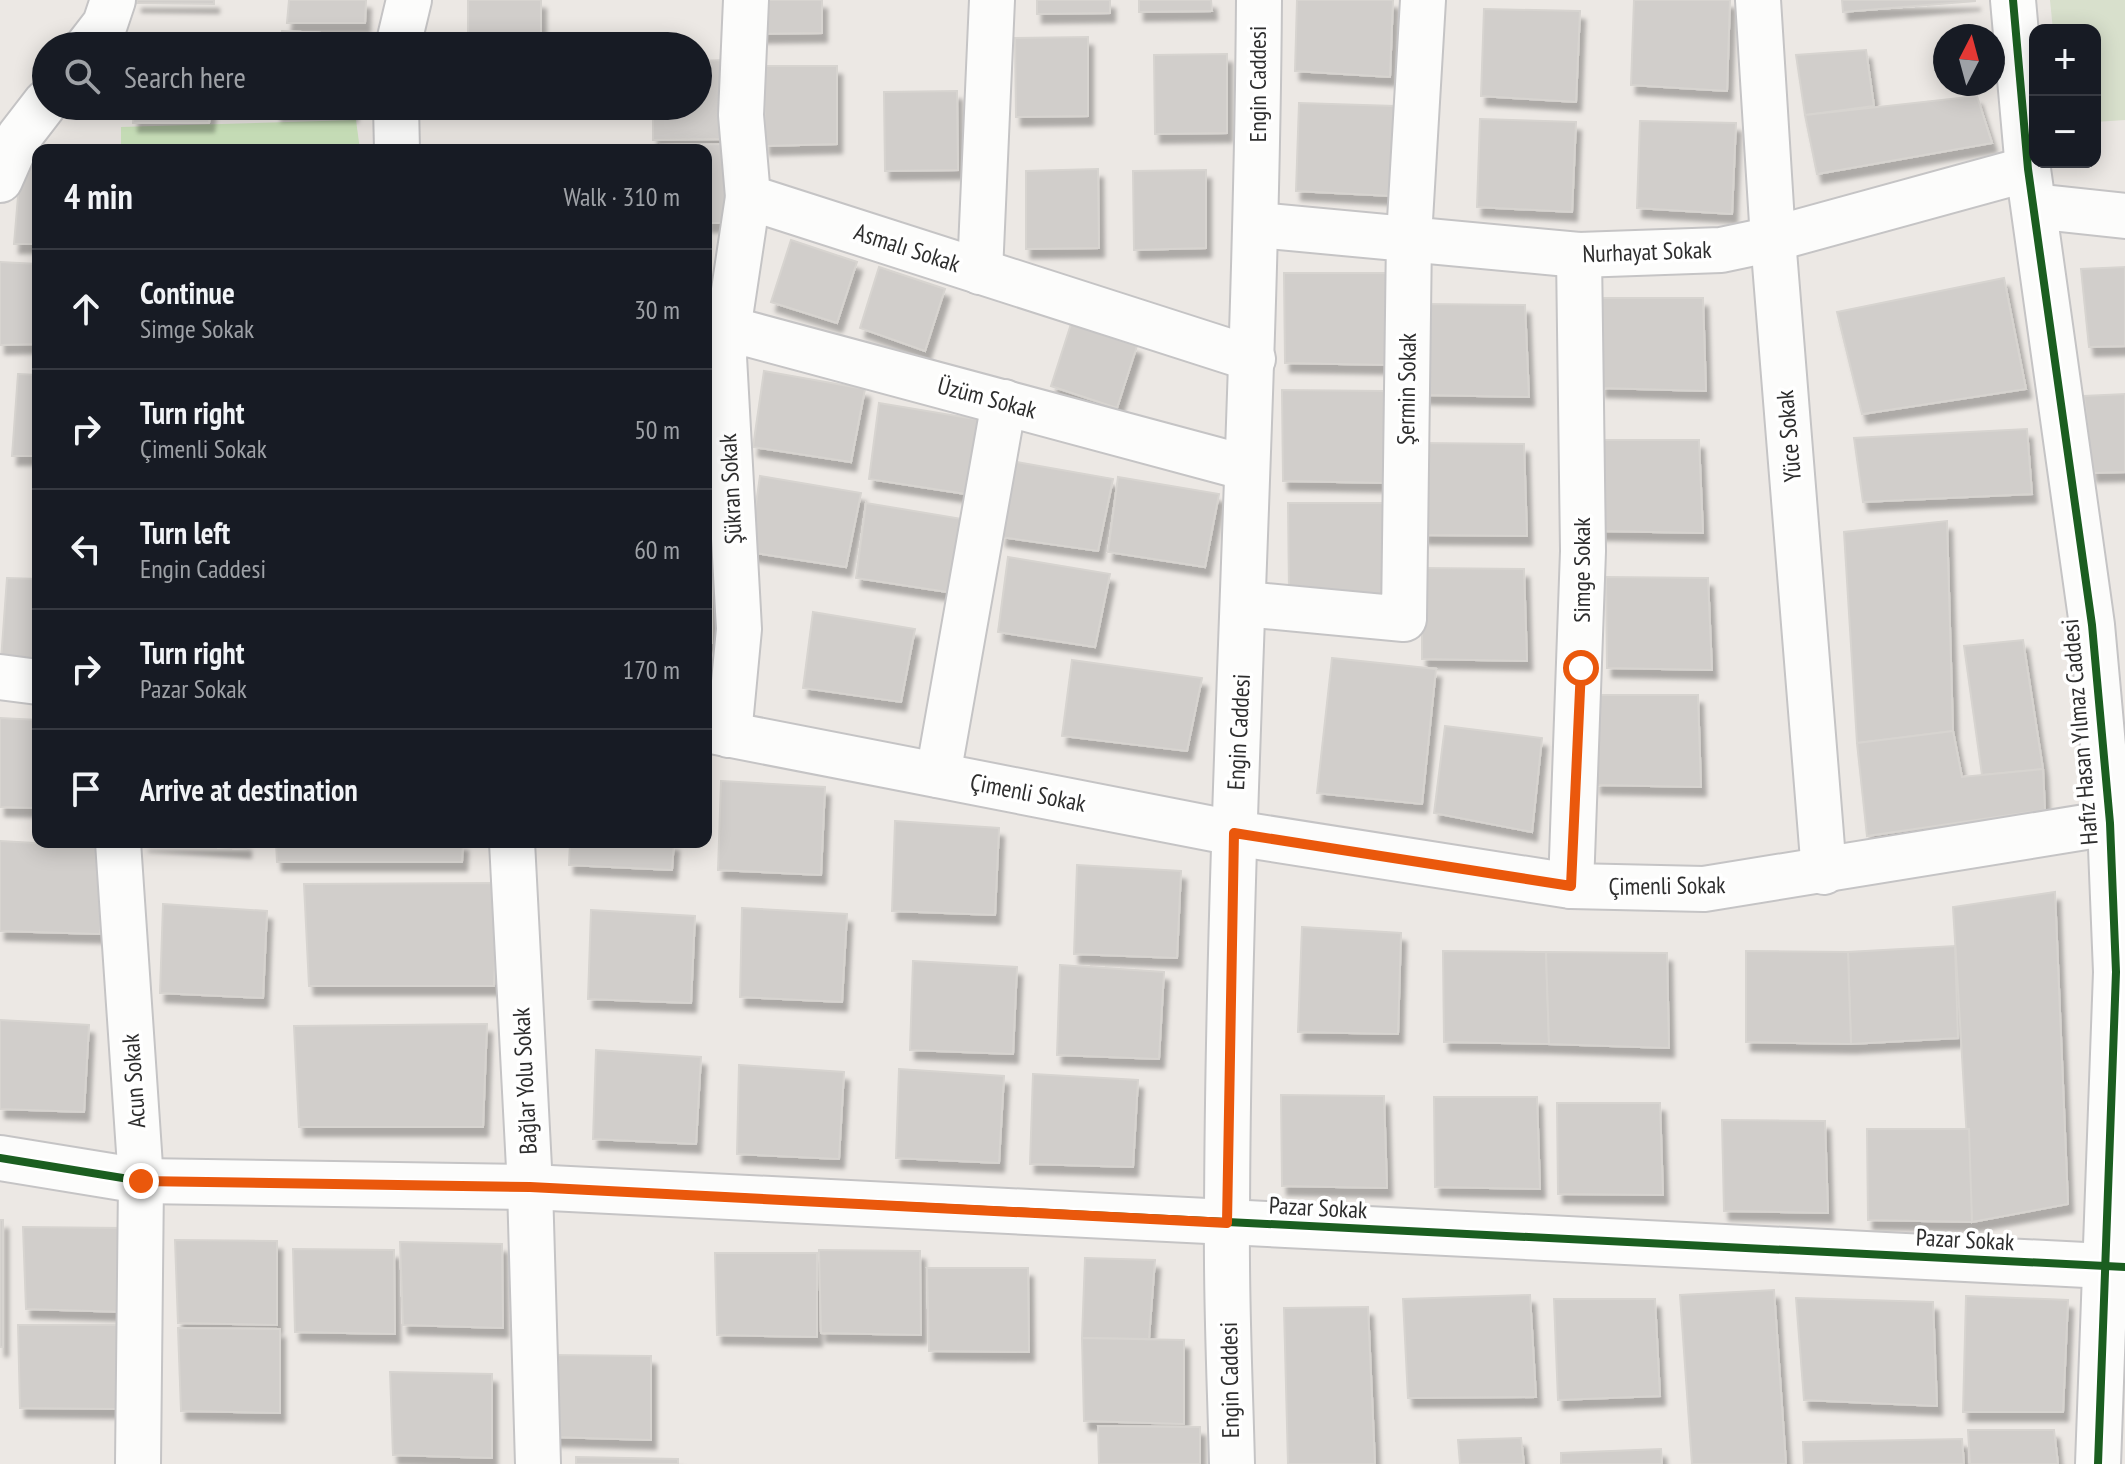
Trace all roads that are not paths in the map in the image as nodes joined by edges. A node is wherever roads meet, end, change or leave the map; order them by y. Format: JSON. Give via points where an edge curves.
{"nodes":[{"id":1,"x":113,"y":0,"type":"edge"},
{"id":2,"x":409,"y":0,"type":"edge"},
{"id":3,"x":746,"y":0,"type":"edge"},
{"id":4,"x":992,"y":0,"type":"edge"},
{"id":5,"x":1259,"y":0,"type":"edge"},
{"id":6,"x":1423,"y":0,"type":"edge"},
{"id":7,"x":1758,"y":0,"type":"edge"},
{"id":8,"x":2013,"y":0,"type":"edge"},
{"id":9,"x":99,"y":32,"type":"edge"},
{"id":10,"x":401,"y":32,"type":"edge"},
{"id":11,"x":32,"y":120,"type":"edge"},
{"id":12,"x":396,"y":120,"type":"edge"},
{"id":13,"x":397,"y":144,"type":"edge"},
{"id":14,"x":0,"y":180,"type":"edge"},
{"id":15,"x":2031,"y":187,"type":"junction"},
{"id":16,"x":748,"y":197,"type":"junction"},
{"id":17,"x":2125,"y":216,"type":"edge"},
{"id":18,"x":1257,"y":225,"type":"junction"},
{"id":19,"x":1409,"y":237,"type":"junction"},
{"id":20,"x":1773,"y":239,"type":"junction"},
{"id":21,"x":1579,"y":255,"type":"junction"},
{"id":22,"x":980,"y":272,"type":"junction"},
{"id":23,"x":726,"y":328,"type":"junction"},
{"id":24,"x":1253,"y":359,"type":"junction"},
{"id":25,"x":1004,"y":402,"type":"junction"},
{"id":26,"x":1247,"y":468,"type":"junction"},
{"id":27,"x":1245,"y":604,"type":"junction"},
{"id":28,"x":2108,"y":625,"type":"edge"},
{"id":29,"x":0,"y":677,"type":"edge"},
{"id":30,"x":32,"y":681,"type":"edge"},
{"id":31,"x":718,"y":732,"type":"edge"},
{"id":32,"x":938,"y":775,"type":"junction"},
{"id":33,"x":2110,"y":823,"type":"junction"},
{"id":34,"x":1234,"y":833,"type":"junction"},
{"id":35,"x":118,"y":848,"type":"edge"},
{"id":36,"x":512,"y":848,"type":"edge"},
{"id":37,"x":1824,"y":872,"type":"junction"},
{"id":38,"x":1571,"y":886,"type":"junction"},
{"id":39,"x":2120,"y":972,"type":"edge"},
{"id":40,"x":0,"y":1158,"type":"edge"},
{"id":41,"x":141,"y":1181,"type":"junction"},
{"id":42,"x":530,"y":1187,"type":"junction"},
{"id":43,"x":1227,"y":1223,"type":"junction"},
{"id":44,"x":2116,"y":1267,"type":"edge"},
{"id":45,"x":138,"y":1464,"type":"edge"},
{"id":46,"x":538,"y":1464,"type":"edge"},
{"id":47,"x":1232,"y":1464,"type":"edge"},
{"id":48,"x":2098,"y":1464,"type":"edge"}],
"edges":[{"from":1,"to":9,"type":"street"},
{"from":2,"to":10,"type":"street"},
{"from":3,"to":16,"type":"street","via":[[741,115]]},
{"from":4,"to":22,"type":"street"},
{"from":5,"to":18,"type":"street","name":"Engin Caddesi"},
{"from":6,"to":19,"type":"street","name":"Şermin Sokak"},
{"from":7,"to":20,"type":"street","name":"Yüce Sokak"},
{"from":8,"to":15,"type":"street","name":"Hafız Hasan Yılmaz Caddesi"},
{"from":11,"to":14,"type":"street"},
{"from":12,"to":13,"type":"street"},
{"from":15,"to":17,"type":"street"},
{"from":15,"to":20,"type":"street","name":"Nurhayat Sokak"},
{"from":15,"to":28,"type":"street","name":"Hafız Hasan Yılmaz Caddesi"},
{"from":16,"to":22,"type":"street","name":"Asmalı Sokak"},
{"from":16,"to":23,"type":"street","name":"Şükran Sokak"},
{"from":18,"to":19,"type":"street","name":"Nurhayat Sokak"},
{"from":18,"to":24,"type":"street","name":"Engin Caddesi"},
{"from":19,"to":21,"type":"street","name":"Nurhayat Sokak"},
{"from":19,"to":27,"type":"street","name":"Şermin Sokak","via":[[1404,619]]},
{"from":20,"to":21,"type":"street","name":"Nurhayat Sokak","via":[[1721,250]]},
{"from":20,"to":37,"type":"street","name":"Yüce Sokak"},
{"from":21,"to":38,"type":"street","name":"Simge Sokak","via":[[1583,551]]},
{"from":22,"to":24,"type":"street","name":"Asmalı Sokak"},
{"from":23,"to":25,"type":"street","name":"Üzüm Sokak"},
{"from":23,"to":31,"type":"street","name":"Şükran Sokak","via":[[739,629]]},
{"from":24,"to":26,"type":"street","name":"Engin Caddesi"},
{"from":25,"to":26,"type":"street","name":"Üzüm Sokak"},
{"from":25,"to":32,"type":"street"},
{"from":26,"to":27,"type":"street","name":"Engin Caddesi"},
{"from":27,"to":34,"type":"street","name":"Engin Caddesi"},
{"from":28,"to":33,"type":"street","name":"Hafız Hasan Yılmaz Caddesi"},
{"from":29,"to":30,"type":"street"},
{"from":31,"to":32,"type":"street","name":"Çimenli Sokak"},
{"from":32,"to":34,"type":"street","name":"Çimenli Sokak"},
{"from":33,"to":37,"type":"street","name":"Çimenli Sokak"},
{"from":33,"to":39,"type":"street","name":"Hafız Hasan Yılmaz Caddesi"},
{"from":34,"to":38,"type":"street","name":"Çimenli Sokak"},
{"from":34,"to":43,"type":"street","name":"Engin Caddesi"},
{"from":35,"to":41,"type":"street","name":"Acun Sokak"},
{"from":36,"to":42,"type":"street","name":"Bağlar Yolu Sokak"},
{"from":37,"to":38,"type":"street","name":"Çimenli Sokak","via":[[1704,889]]},
{"from":39,"to":44,"type":"street","name":"Hafız Hasan Yılmaz Caddesi"},
{"from":40,"to":41,"type":"street","name":"Pazar Sokak"},
{"from":41,"to":42,"type":"street","name":"Pazar Sokak"},
{"from":41,"to":45,"type":"street","name":"Acun Sokak"},
{"from":42,"to":43,"type":"street","name":"Pazar Sokak"},
{"from":42,"to":46,"type":"street","name":"Bağlar Yolu Sokak"},
{"from":43,"to":44,"type":"street","name":"Pazar Sokak"},
{"from":43,"to":47,"type":"street","name":"Engin Caddesi"},
{"from":44,"to":48,"type":"street","name":"Hafız Hasan Yılmaz Caddesi"}]}
